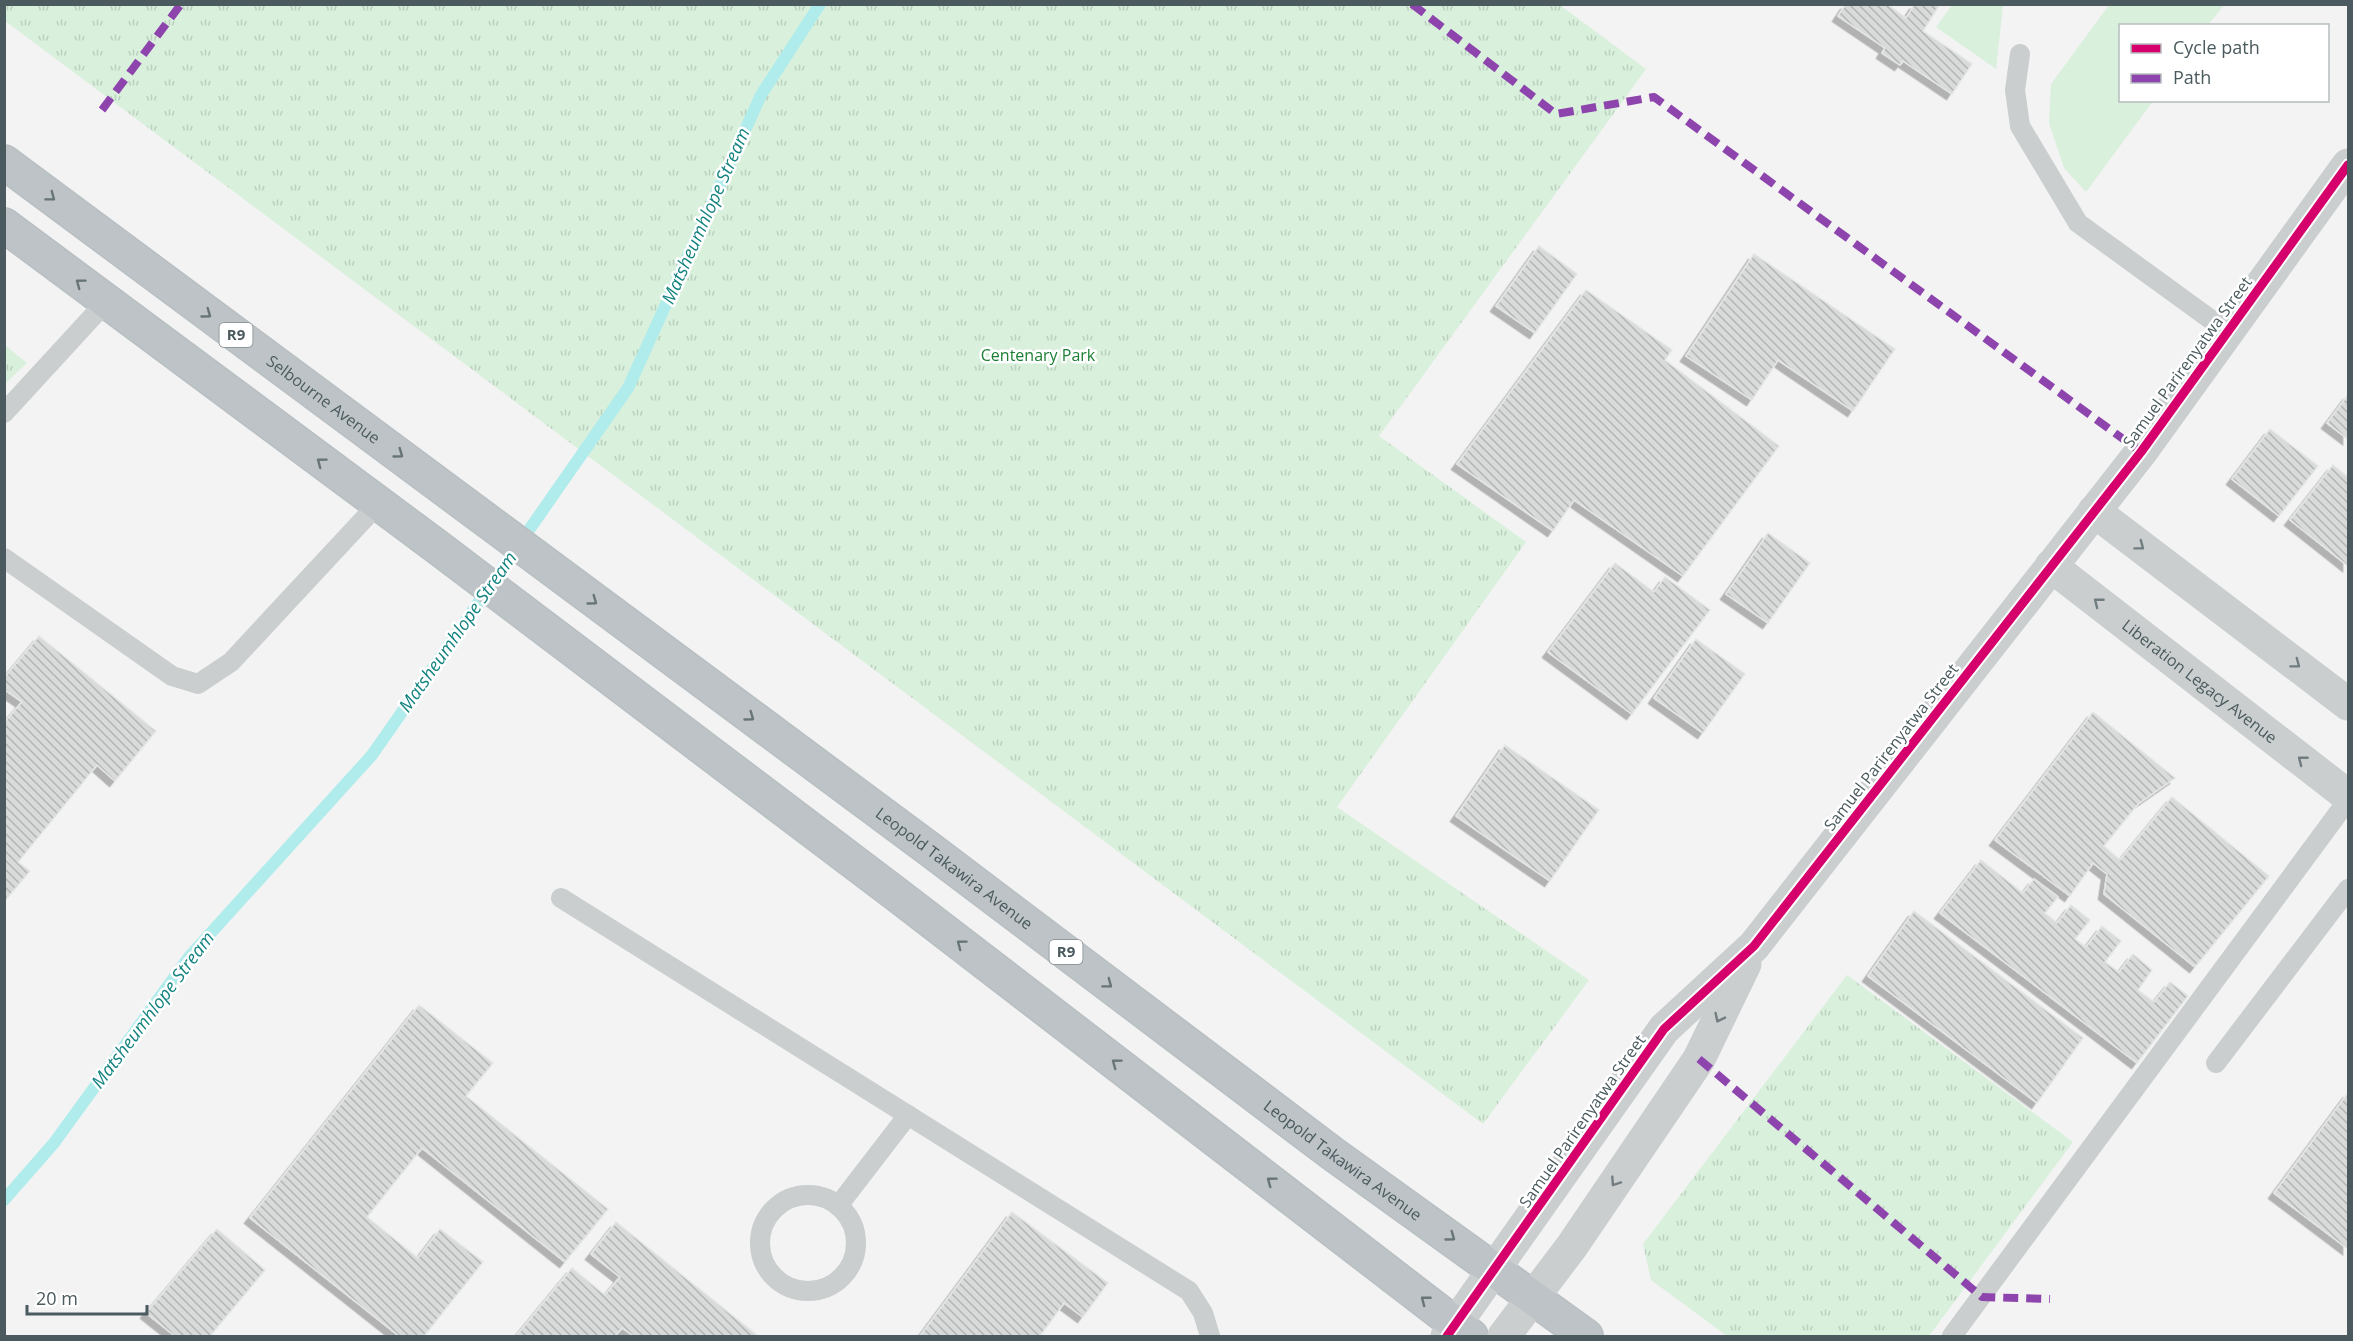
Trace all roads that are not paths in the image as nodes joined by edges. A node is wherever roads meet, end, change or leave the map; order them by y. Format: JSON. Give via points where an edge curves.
{"nodes":[{"id":1,"x":2020,"y":54,"type":"dead end"},
{"id":2,"x":4,"y":162,"type":"edge"},
{"id":3,"x":2349,"y":165,"type":"edge"},
{"id":4,"x":4,"y":225,"type":"edge"},
{"id":5,"x":106,"y":302,"type":"junction"},
{"id":6,"x":2228,"y":332,"type":"junction"},
{"id":7,"x":4,"y":413,"type":"edge"},
{"id":8,"x":378,"y":504,"type":"junction"},
{"id":9,"x":468,"y":506,"type":"joint"},
{"id":10,"x":2094,"y":511,"type":"junction"},
{"id":11,"x":4,"y":558,"type":"edge"},
{"id":12,"x":2051,"y":566,"type":"junction"},
{"id":13,"x":2349,"y":704,"type":"edge"},
{"id":14,"x":2349,"y":798,"type":"edge"},
{"id":15,"x":2349,"y":889,"type":"edge"},
{"id":16,"x":561,"y":898,"type":"dead end"},
{"id":17,"x":1754,"y":946,"type":"junction"},
{"id":18,"x":2216,"y":1063,"type":"dead end"},
{"id":19,"x":908,"y":1115,"type":"junction"},
{"id":20,"x":838,"y":1206,"type":"junction"},
{"id":21,"x":1495,"y":1269,"type":"junction"},
{"id":22,"x":1533,"y":1298,"type":"junction"},
{"id":23,"x":1458,"y":1332,"type":"edge"},
{"id":24,"x":1210,"y":1336,"type":"edge"},
{"id":25,"x":1504,"y":1336,"type":"edge"},
{"id":26,"x":1586,"y":1336,"type":"edge"},
{"id":27,"x":1952,"y":1336,"type":"edge"}],
"edges":[{"from":1,"to":6,"type":"lane","via":[[2014,90],[2020,126],[2078,223]]},
{"from":2,"to":9,"type":"highway","name":"Selbourne Avenue","number":"R9","one_way":true},
{"from":3,"to":6,"type":"street","name":"Samuel Parirenyatwa Street"},
{"from":5,"to":4,"type":"highway","one_way":true},
{"from":5,"to":7,"type":"lane"},
{"from":8,"to":5,"type":"highway","one_way":true},
{"from":6,"to":10,"type":"street","name":"Samuel Parirenyatwa Street"},
{"from":8,"to":11,"type":"lane","via":[[231,662],[198,684],[172,676]]},
{"from":23,"to":8,"type":"highway","one_way":true,"via":[[896,894]]},
{"from":9,"to":21,"type":"highway","name":"Leopold Takawira Avenue","number":"R9","one_way":true,"via":[[1334,1154]]},
{"from":10,"to":12,"type":"street","name":"Samuel Parirenyatwa Street"},
{"from":10,"to":13,"type":"street","one_way":true},
{"from":14,"to":12,"type":"street","name":"Liberation Legacy Avenue","one_way":true},
{"from":12,"to":17,"type":"street","name":"Samuel Parirenyatwa Street"},
{"from":14,"to":27,"type":"lane"},
{"from":15,"to":18,"type":"lane"},
{"from":16,"to":19,"type":"lane"},
{"from":17,"to":21,"type":"street","name":"Samuel Parirenyatwa Street","via":[[1664,1029]]},
{"from":17,"to":22,"type":"street","name":"Samuel Parirenyatwa Street","one_way":true,"via":[[1699,1059]]},
{"from":19,"to":20,"type":"lane"},
{"from":19,"to":24,"type":"lane","via":[[1189,1291],[1203,1313]]},
{"from":20,"to":20,"type":"lane","via":[[855,1231],[856,1247],[844,1275],[832,1285],[809,1290],[787,1286],[774,1277],[765,1265],[760,1233],[777,1206],[808,1195]]},
{"from":21,"to":22,"type":"highway","name":"Leopold Takawira Avenue","number":"R9"},
{"from":21,"to":23,"type":"street","name":"Samuel Parirenyatwa Street"},
{"from":22,"to":25,"type":"street","name":"Samuel Parirenyatwa Street"},
{"from":22,"to":26,"type":"highway","name":"Leopold Takawira Avenue","number":"R9"}]}
